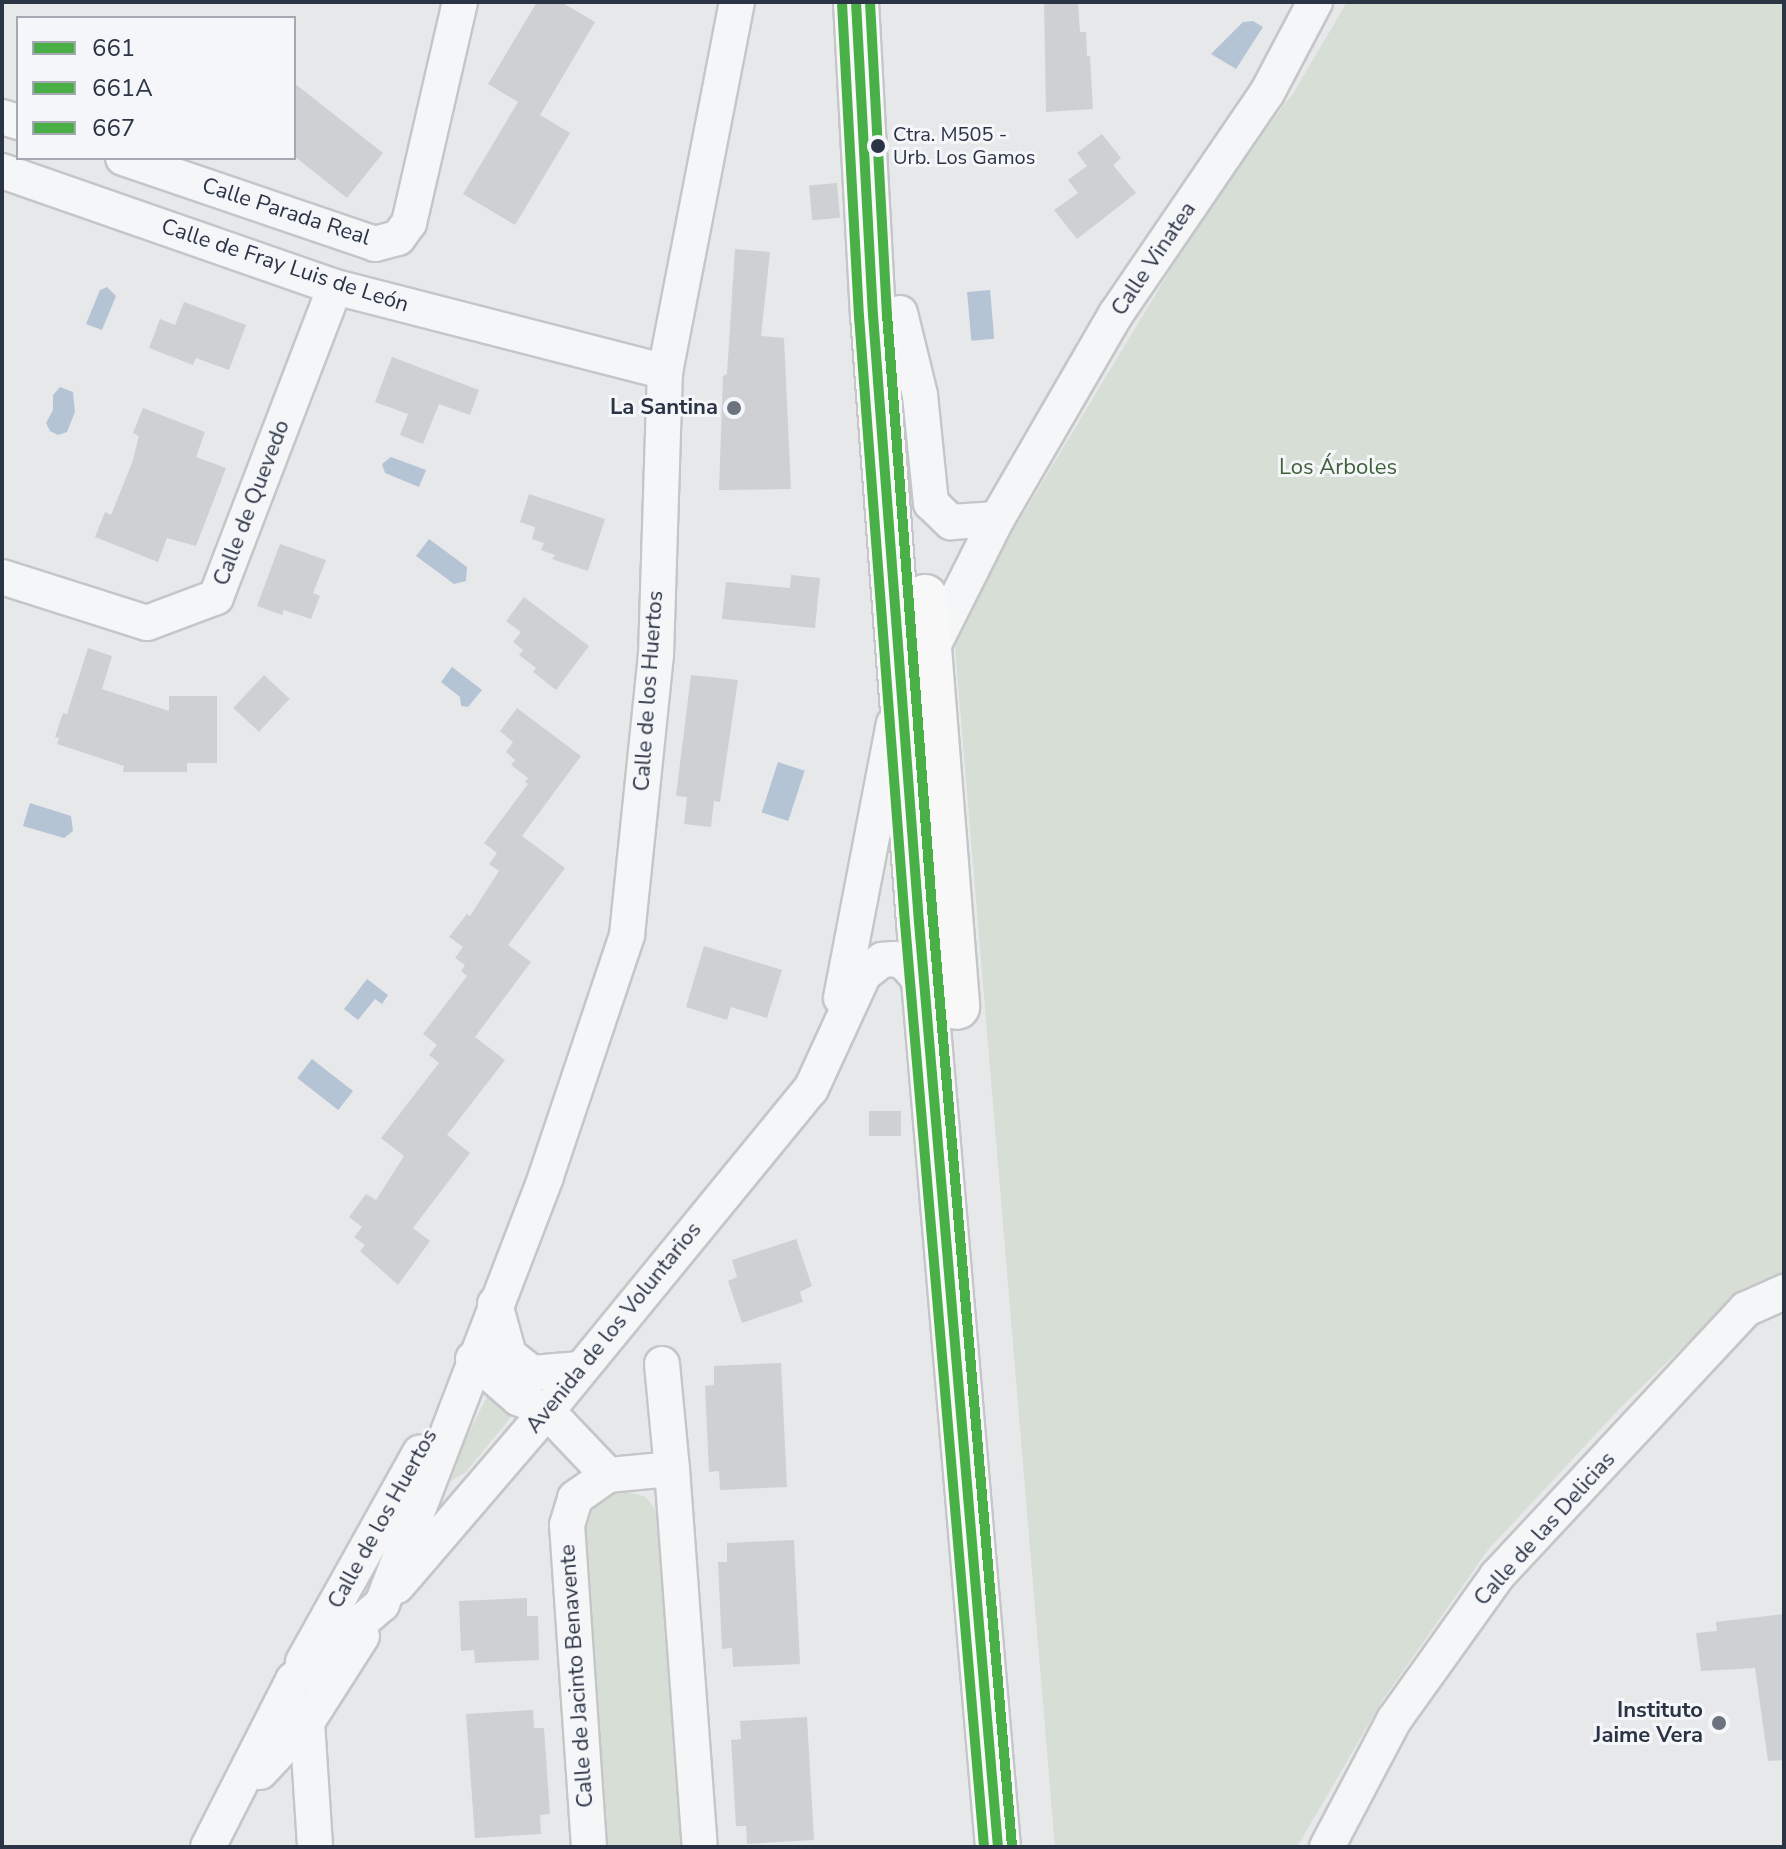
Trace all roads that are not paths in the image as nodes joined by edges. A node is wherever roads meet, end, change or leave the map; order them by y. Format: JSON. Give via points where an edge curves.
{"nodes":[{"id":1,"x":460,"y":2,"type":"edge"},
{"id":2,"x":737,"y":2,"type":"edge"},
{"id":3,"x":856,"y":2,"type":"edge"},
{"id":4,"x":883,"y":2,"type":"edge"},
{"id":5,"x":1315,"y":2,"type":"edge"},
{"id":6,"x":129,"y":160,"type":"edge"},
{"id":7,"x":2,"y":171,"type":"edge"},
{"id":8,"x":335,"y":287,"type":"junction"},
{"id":9,"x":900,"y":313,"type":"junction"},
{"id":10,"x":665,"y":372,"type":"junction"},
{"id":11,"x":997,"y":519,"type":"junction"},
{"id":12,"x":2,"y":577,"type":"edge"},
{"id":13,"x":930,"y":652,"type":"junction"},
{"id":14,"x":901,"y":684,"type":"junction"},
{"id":15,"x":925,"y":986,"type":"junction"},
{"id":16,"x":833,"y":1043,"type":"junction"},
{"id":17,"x":1784,"y":1292,"type":"edge"},
{"id":18,"x":495,"y":1304,"type":"junction"},
{"id":19,"x":473,"y":1359,"type":"junction"},
{"id":20,"x":662,"y":1364,"type":"dead end"},
{"id":21,"x":580,"y":1369,"type":"junction"},
{"id":22,"x":547,"y":1411,"type":"junction"},
{"id":23,"x":672,"y":1469,"type":"junction"},
{"id":24,"x":608,"y":1475,"type":"junction"},
{"id":25,"x":382,"y":1604,"type":"junction"},
{"id":26,"x":293,"y":1680,"type":"junction"},
{"id":27,"x":307,"y":1722,"type":"junction"},
{"id":28,"x":235,"y":1799,"type":"junction"},
{"id":29,"x":208,"y":1847,"type":"edge"},
{"id":30,"x":315,"y":1847,"type":"edge"},
{"id":31,"x":589,"y":1847,"type":"edge"},
{"id":32,"x":700,"y":1847,"type":"edge"},
{"id":33,"x":998,"y":1847,"type":"edge"},
{"id":34,"x":1023,"y":1847,"type":"edge"},
{"id":35,"x":1327,"y":1847,"type":"edge"}],
"edges":[{"from":1,"to":6,"type":"street","name":"Calle Parada Real","via":[[409,223],[398,238],[375,244]]},
{"from":2,"to":10,"type":"street","name":"Calle de los Huertos"},
{"from":3,"to":14,"type":"highway"},
{"from":4,"to":9,"type":"highway"},
{"from":5,"to":11,"type":"street","name":"Calle Vinatea","via":[[1267,93],[1116,314]]},
{"from":7,"to":8,"type":"street","name":"Calle de Fray Luis de León"},
{"from":8,"to":10,"type":"street","name":"Calle de Fray Luis de León"},
{"from":8,"to":12,"type":"street","name":"Calle de Quevedo","via":[[216,597],[147,623]]},
{"from":9,"to":11,"type":"street","via":[[920,395],[931,503],[951,522]]},
{"from":9,"to":13,"type":"highway"},
{"from":10,"to":18,"type":"street","name":"Calle de los Huertos","via":[[656,655],[627,935],[546,1176]]},
{"from":11,"to":13,"type":"street","name":"Calle Vinatea"},
{"from":13,"to":34,"type":"highway"},
{"from":14,"to":15,"type":"highway"},
{"from":14,"to":16,"type":"street","name":"Avenida de los Voluntarios"},
{"from":15,"to":16,"type":"street","name":"Avenida de los Voluntarios","via":[[905,963],[882,960],[864,974]]},
{"from":15,"to":33,"type":"highway"},
{"from":16,"to":21,"type":"street","name":"Avenida de los Voluntarios","via":[[811,1089]]},
{"from":17,"to":35,"type":"street","name":"Calle de las Delicias","via":[[1746,1309],[1497,1576],[1394,1720]]},
{"from":18,"to":19,"type":"street","name":"Calle de los Huertos"},
{"from":18,"to":21,"type":"street","via":[[509,1355],[532,1373]]},
{"from":19,"to":22,"type":"street","via":[[518,1398]]},
{"from":19,"to":25,"type":"street","name":"Calle de los Huertos"},
{"from":19,"to":26,"type":"street","name":"Calle de los Huertos"},
{"from":20,"to":23,"type":"street"},
{"from":21,"to":22,"type":"street","name":"Avenida de los Voluntarios"},
{"from":22,"to":24,"type":"street"},
{"from":22,"to":25,"type":"street","name":"Avenida de los Voluntarios"},
{"from":23,"to":24,"type":"street","name":"Calle de Jacinto Benavente"},
{"from":23,"to":32,"type":"street"},
{"from":24,"to":31,"type":"street","name":"Calle de Jacinto Benavente","via":[[575,1498],[567,1525]]},
{"from":25,"to":26,"type":"street","name":"Avenida de los Voluntarios"},
{"from":25,"to":27,"type":"street","name":"Avenida de los Voluntarios"},
{"from":26,"to":28,"type":"street","name":"Avenida de los Voluntarios"},
{"from":27,"to":28,"type":"street","name":"Avenida de los Voluntarios"},
{"from":27,"to":30,"type":"street"},
{"from":28,"to":29,"type":"street","name":"Avenida de los Voluntarios"}]}
